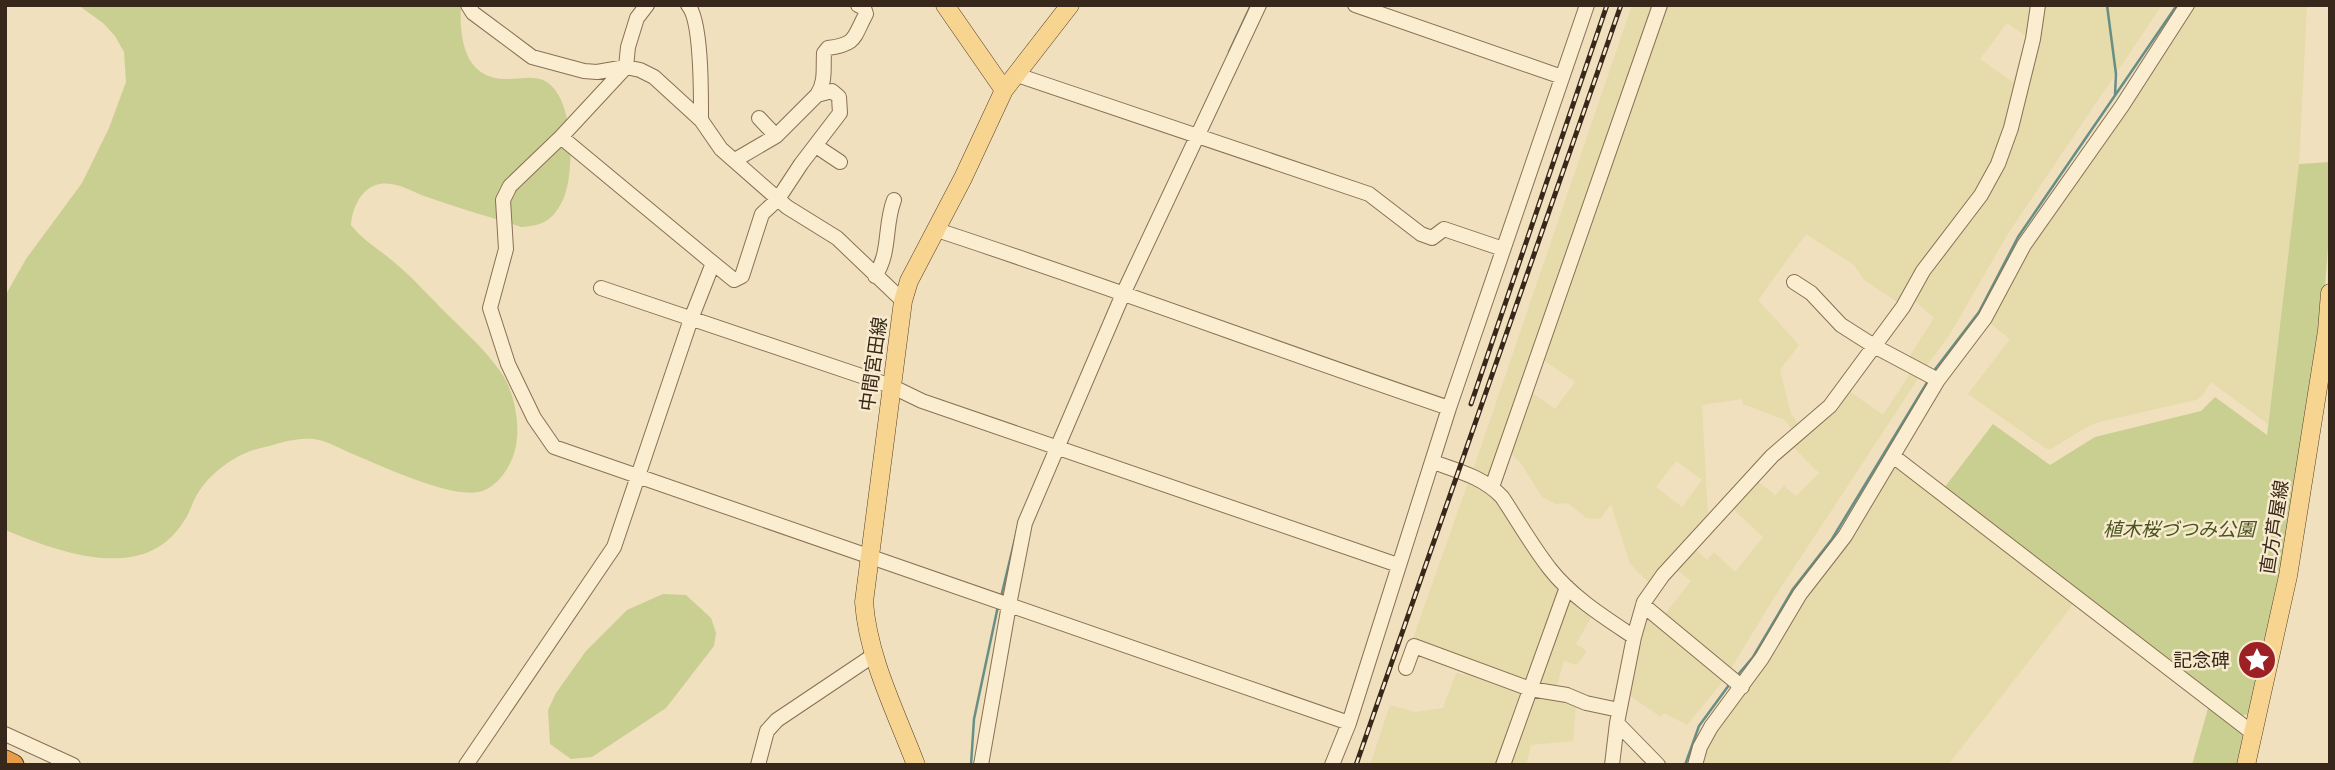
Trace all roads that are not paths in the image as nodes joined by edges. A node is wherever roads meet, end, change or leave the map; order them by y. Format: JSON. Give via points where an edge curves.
{"nodes":[{"id":1,"x":468,"y":5,"type":"edge"},
{"id":2,"x":647,"y":5,"type":"edge"},
{"id":3,"x":688,"y":5,"type":"edge"},
{"id":4,"x":858,"y":5,"type":"edge"},
{"id":5,"x":945,"y":5,"type":"edge"},
{"id":6,"x":1070,"y":5,"type":"edge"},
{"id":7,"x":1259,"y":5,"type":"edge"},
{"id":8,"x":1355,"y":5,"type":"edge"},
{"id":9,"x":1587,"y":5,"type":"edge"},
{"id":10,"x":1660,"y":5,"type":"edge"},
{"id":11,"x":2038,"y":5,"type":"edge"},
{"id":12,"x":2187,"y":5,"type":"edge"},
{"id":13,"x":626,"y":67,"type":"junction"},
{"id":14,"x":1017,"y":75,"type":"junction"},
{"id":15,"x":1562,"y":77,"type":"junction"},
{"id":16,"x":1004,"y":90,"type":"junction"},
{"id":17,"x":817,"y":95,"type":"junction"},
{"id":18,"x":759,"y":118,"type":"dead end"},
{"id":19,"x":701,"y":120,"type":"junction"},
{"id":20,"x":776,"y":136,"type":"junction"},
{"id":21,"x":561,"y":137,"type":"junction"},
{"id":22,"x":1197,"y":138,"type":"junction"},
{"id":23,"x":816,"y":146,"type":"junction"},
{"id":24,"x":735,"y":160,"type":"junction"},
{"id":25,"x":840,"y":162,"type":"dead end"},
{"id":26,"x":778,"y":199,"type":"junction"},
{"id":27,"x":894,"y":200,"type":"dead end"},
{"id":28,"x":937,"y":230,"type":"junction"},
{"id":29,"x":1503,"y":249,"type":"junction"},
{"id":30,"x":713,"y":263,"type":"junction"},
{"id":31,"x":875,"y":276,"type":"junction"},
{"id":32,"x":1794,"y":282,"type":"dead end"},
{"id":33,"x":601,"y":288,"type":"dead end"},
{"id":34,"x":2330,"y":293,"type":"edge"},
{"id":35,"x":1123,"y":294,"type":"junction"},
{"id":36,"x":903,"y":302,"type":"junction"},
{"id":37,"x":691,"y":318,"type":"junction"},
{"id":38,"x":1874,"y":346,"type":"junction"},
{"id":39,"x":1938,"y":380,"type":"junction"},
{"id":40,"x":891,"y":386,"type":"junction"},
{"id":41,"x":1449,"y":408,"type":"junction"},
{"id":42,"x":1057,"y":446,"type":"junction"},
{"id":43,"x":1893,"y":456,"type":"junction"},
{"id":44,"x":1433,"y":462,"type":"junction"},
{"id":45,"x":638,"y":477,"type":"junction"},
{"id":46,"x":1492,"y":487,"type":"junction"},
{"id":47,"x":869,"y":557,"type":"junction"},
{"id":48,"x":1398,"y":565,"type":"junction"},
{"id":49,"x":1567,"y":587,"type":"junction"},
{"id":50,"x":1009,"y":605,"type":"junction"},
{"id":51,"x":1643,"y":605,"type":"junction"},
{"id":52,"x":1634,"y":636,"type":"junction"},
{"id":53,"x":874,"y":655,"type":"junction"},
{"id":54,"x":1406,"y":668,"type":"dead end"},
{"id":55,"x":1742,"y":687,"type":"junction"},
{"id":56,"x":1530,"y":689,"type":"junction"},
{"id":57,"x":1618,"y":717,"type":"junction"},
{"id":58,"x":1349,"y":723,"type":"junction"},
{"id":59,"x":5,"y":734,"type":"edge"},
{"id":60,"x":2254,"y":734,"type":"junction"},
{"id":61,"x":5,"y":761,"type":"edge"},
{"id":62,"x":13,"y":765,"type":"edge"},
{"id":63,"x":73,"y":765,"type":"edge"},
{"id":64,"x":466,"y":765,"type":"edge"},
{"id":65,"x":758,"y":765,"type":"edge"},
{"id":66,"x":916,"y":765,"type":"edge"},
{"id":67,"x":981,"y":765,"type":"edge"},
{"id":68,"x":1332,"y":765,"type":"edge"},
{"id":69,"x":1503,"y":765,"type":"edge"},
{"id":70,"x":1612,"y":765,"type":"edge"},
{"id":71,"x":1658,"y":765,"type":"edge"},
{"id":72,"x":1695,"y":765,"type":"edge"},
{"id":73,"x":2246,"y":765,"type":"edge"}],
"edges":[{"from":1,"to":13,"type":"street","via":[[532,57],[584,71]]},
{"from":2,"to":13,"type":"street","via":[[637,18]]},
{"from":3,"to":19,"type":"street","via":[[694,13],[701,66]]},
{"from":4,"to":17,"type":"street","via":[[866,14],[851,42],[824,53],[824,80]]},
{"from":5,"to":16,"type":"main road"},
{"from":6,"to":14,"type":"main road","name":"中間宮田線"},
{"from":7,"to":22,"type":"street"},
{"from":8,"to":15,"type":"street"},
{"from":9,"to":15,"type":"street"},
{"from":10,"to":46,"type":"street"},
{"from":11,"to":38,"type":"street","via":[[2011,128],[1998,164]]},
{"from":12,"to":39,"type":"street","via":[[2024,245],[1985,318]]},
{"from":13,"to":19,"type":"street","via":[[654,77]]},
{"from":13,"to":21,"type":"street"},
{"from":14,"to":16,"type":"main road","name":"中間宮田線"},
{"from":14,"to":22,"type":"street"},
{"from":15,"to":29,"type":"street"},
{"from":16,"to":28,"type":"main road","name":"中間宮田線"},
{"from":17,"to":20,"type":"street"},
{"from":17,"to":23,"type":"street","via":[[832,91],[839,97],[840,113]]},
{"from":18,"to":20,"type":"street"},
{"from":19,"to":24,"type":"street","via":[[721,149]]},
{"from":20,"to":24,"type":"street"},
{"from":21,"to":30,"type":"street"},
{"from":21,"to":45,"type":"street","via":[[510,186],[503,200],[506,249],[490,308],[508,364],[554,447]]},
{"from":22,"to":29,"type":"street","via":[[1369,194],[1432,238],[1444,229]]},
{"from":22,"to":35,"type":"street"},
{"from":23,"to":25,"type":"street"},
{"from":23,"to":26,"type":"street"},
{"from":24,"to":26,"type":"street"},
{"from":26,"to":30,"type":"street","via":[[762,214],[742,276],[734,280]]},
{"from":26,"to":31,"type":"street","via":[[837,238]]},
{"from":27,"to":31,"type":"street","via":[[888,216],[886,254]]},
{"from":28,"to":35,"type":"street"},
{"from":28,"to":36,"type":"main road","name":"中間宮田線","via":[[909,281]]},
{"from":29,"to":41,"type":"street"},
{"from":30,"to":37,"type":"street"},
{"from":31,"to":36,"type":"street"},
{"from":32,"to":38,"type":"street","via":[[1811,293],[1840,326]]},
{"from":33,"to":37,"type":"street"},
{"from":34,"to":60,"type":"main road","name":"直方芦屋線","via":[[2288,576]]},
{"from":35,"to":41,"type":"street"},
{"from":35,"to":42,"type":"street"},
{"from":36,"to":40,"type":"main road","name":"中間宮田線"},
{"from":37,"to":40,"type":"street"},
{"from":37,"to":45,"type":"street"},
{"from":38,"to":39,"type":"street"},
{"from":38,"to":51,"type":"street","via":[[1830,406],[1772,456],[1662,575]]},
{"from":39,"to":43,"type":"street"},
{"from":40,"to":42,"type":"street","via":[[922,401]]},
{"from":40,"to":47,"type":"main road","name":"中間宮田線"},
{"from":41,"to":44,"type":"street"},
{"from":42,"to":48,"type":"street"},
{"from":42,"to":50,"type":"street","via":[[1025,523]]},
{"from":43,"to":55,"type":"street","via":[[1845,536],[1800,594]]},
{"from":43,"to":60,"type":"street"},
{"from":44,"to":46,"type":"street"},
{"from":44,"to":48,"type":"street"},
{"from":45,"to":47,"type":"street"},
{"from":45,"to":64,"type":"street","via":[[614,547]]},
{"from":46,"to":49,"type":"street"},
{"from":47,"to":50,"type":"street"},
{"from":47,"to":53,"type":"main road","name":"中間宮田線","via":[[864,602]]},
{"from":48,"to":58,"type":"street"},
{"from":49,"to":52,"type":"street"},
{"from":49,"to":56,"type":"street"},
{"from":50,"to":58,"type":"street"},
{"from":50,"to":67,"type":"street"},
{"from":51,"to":52,"type":"street"},
{"from":51,"to":55,"type":"street"},
{"from":52,"to":57,"type":"street"},
{"from":53,"to":65,"type":"street","via":[[777,720],[767,731]]},
{"from":53,"to":66,"type":"main road","name":"中間宮田線"},
{"from":54,"to":56,"type":"street","via":[[1414,646]]},
{"from":55,"to":72,"type":"street","via":[[1711,727]]},
{"from":56,"to":57,"type":"street","via":[[1567,695]]},
{"from":56,"to":69,"type":"street"},
{"from":57,"to":70,"type":"street"},
{"from":57,"to":71,"type":"street"},
{"from":58,"to":68,"type":"street"},
{"from":59,"to":63,"type":"street"},
{"from":60,"to":73,"type":"main road","name":"直方芦屋線"},
{"from":61,"to":62,"type":"highway"}]}
